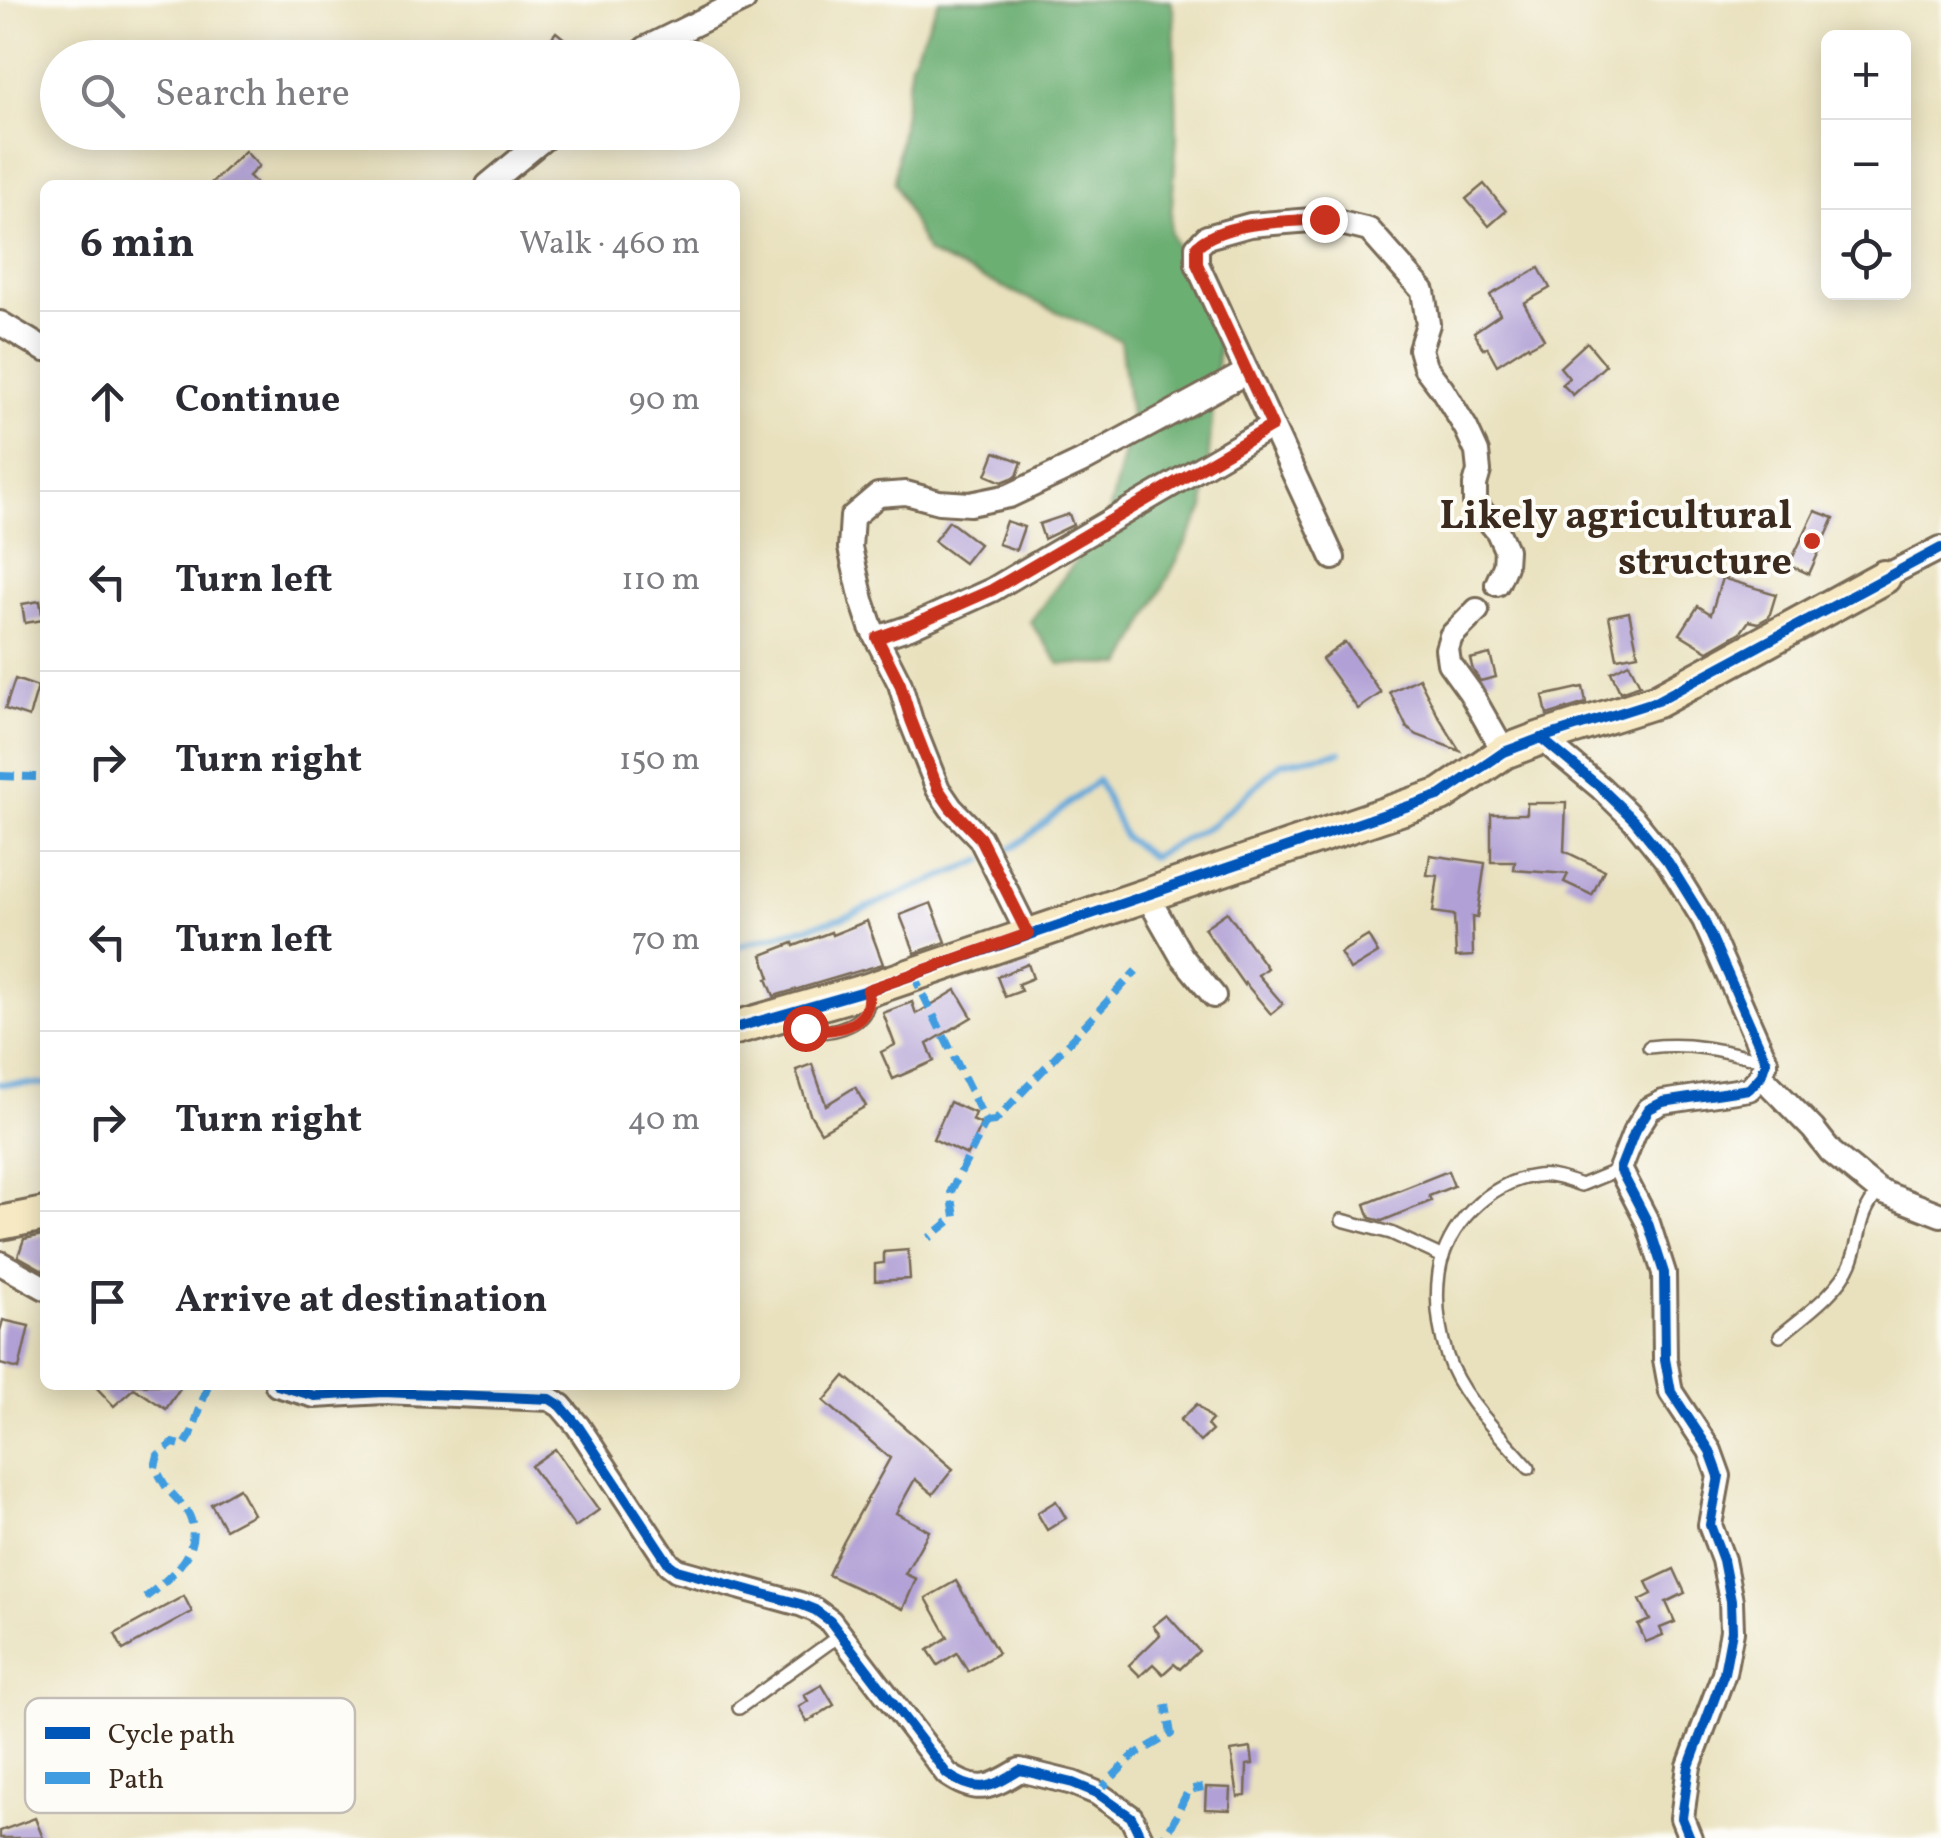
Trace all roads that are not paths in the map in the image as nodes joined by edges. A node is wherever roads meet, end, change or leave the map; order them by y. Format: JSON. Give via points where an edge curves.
{"nodes":[{"id":1,"x":744,"y":0,"type":"edge"},
{"id":2,"x":662,"y":40,"type":"edge"},
{"id":3,"x":530,"y":150,"type":"edge"},
{"id":4,"x":494,"y":180,"type":"edge"},
{"id":5,"x":0,"y":322,"type":"edge"},
{"id":6,"x":40,"y":347,"type":"edge"},
{"id":7,"x":1247,"y":372,"type":"junction"},
{"id":8,"x":1272,"y":426,"type":"junction"},
{"id":9,"x":1941,"y":548,"type":"edge"},
{"id":10,"x":1332,"y":558,"type":"dead end"},
{"id":11,"x":1884,"y":577,"type":"joint"},
{"id":12,"x":1497,"y":584,"type":"dead end"},
{"id":13,"x":1477,"y":610,"type":"dead end"},
{"id":14,"x":877,"y":638,"type":"junction"},
{"id":15,"x":1541,"y":738,"type":"junction"},
{"id":16,"x":1504,"y":752,"type":"junction"},
{"id":17,"x":1146,"y":894,"type":"junction"},
{"id":18,"x":1028,"y":934,"type":"junction"},
{"id":19,"x":1214,"y":996,"type":"dead end"},
{"id":20,"x":740,"y":1027,"type":"edge"},
{"id":21,"x":1649,"y":1046,"type":"dead end"},
{"id":22,"x":1764,"y":1068,"type":"junction"},
{"id":23,"x":1620,"y":1169,"type":"junction"},
{"id":24,"x":1879,"y":1191,"type":"junction"},
{"id":25,"x":40,"y":1215,"type":"edge"},
{"id":26,"x":1941,"y":1215,"type":"edge"},
{"id":27,"x":1342,"y":1220,"type":"dead end"},
{"id":28,"x":0,"y":1224,"type":"edge"},
{"id":29,"x":1443,"y":1257,"type":"junction"},
{"id":30,"x":0,"y":1263,"type":"edge"},
{"id":31,"x":40,"y":1285,"type":"edge"},
{"id":32,"x":1780,"y":1336,"type":"dead end"},
{"id":33,"x":294,"y":1390,"type":"edge"},
{"id":34,"x":1529,"y":1468,"type":"dead end"},
{"id":35,"x":840,"y":1635,"type":"junction"},
{"id":36,"x":739,"y":1708,"type":"dead end"},
{"id":37,"x":1140,"y":1838,"type":"edge"},
{"id":38,"x":1690,"y":1838,"type":"edge"}],
"edges":[{"from":1,"to":2,"type":"street"},
{"from":3,"to":4,"type":"street"},
{"from":5,"to":6,"type":"street"},
{"from":7,"to":8,"type":"street"},
{"from":7,"to":12,"type":"street","via":[[1197,264],[1197,246],[1250,225],[1324,219],[1368,230],[1423,291],[1424,367],[1478,452],[1474,503],[1506,550]]},
{"from":7,"to":14,"type":"street","via":[[1009,496],[970,504],[906,492],[878,495],[852,516],[850,548]]},
{"from":8,"to":10,"type":"street"},
{"from":8,"to":14,"type":"street","via":[[992,590]]},
{"from":9,"to":11,"type":"street"},
{"from":11,"to":15,"type":"street","via":[[1657,701]]},
{"from":13,"to":16,"type":"street","via":[[1452,636],[1449,663]]},
{"from":14,"to":18,"type":"street","via":[[938,789],[980,838]]},
{"from":15,"to":16,"type":"street"},
{"from":15,"to":22,"type":"street","via":[[1634,820],[1668,862],[1704,920]]},
{"from":16,"to":17,"type":"street","via":[[1441,795]]},
{"from":17,"to":18,"type":"street"},
{"from":17,"to":19,"type":"street"},
{"from":18,"to":20,"type":"street"},
{"from":21,"to":22,"type":"lane","via":[[1705,1046]]},
{"from":22,"to":23,"type":"street","via":[[1749,1088],[1649,1109]]},
{"from":22,"to":24,"type":"street","via":[[1831,1152]]},
{"from":23,"to":29,"type":"lane","via":[[1581,1185],[1538,1175],[1506,1184],[1450,1237]]},
{"from":23,"to":38,"type":"street","via":[[1664,1273],[1671,1392],[1719,1476],[1710,1525],[1723,1560],[1732,1631],[1724,1674],[1689,1766],[1682,1818]]},
{"from":24,"to":26,"type":"street"},
{"from":24,"to":32,"type":"lane","via":[[1861,1218],[1850,1266],[1837,1286]]},
{"from":25,"to":28,"type":"street"},
{"from":27,"to":29,"type":"lane"},
{"from":29,"to":34,"type":"lane","via":[[1438,1323],[1449,1362]]},
{"from":30,"to":31,"type":"street"},
{"from":33,"to":35,"type":"street","via":[[315,1396],[382,1392],[550,1400],[578,1426],[672,1567],[815,1610]]},
{"from":35,"to":36,"type":"lane"},
{"from":35,"to":37,"type":"street","via":[[961,1784],[982,1788],[1020,1770],[1073,1783],[1131,1817]]}]}
